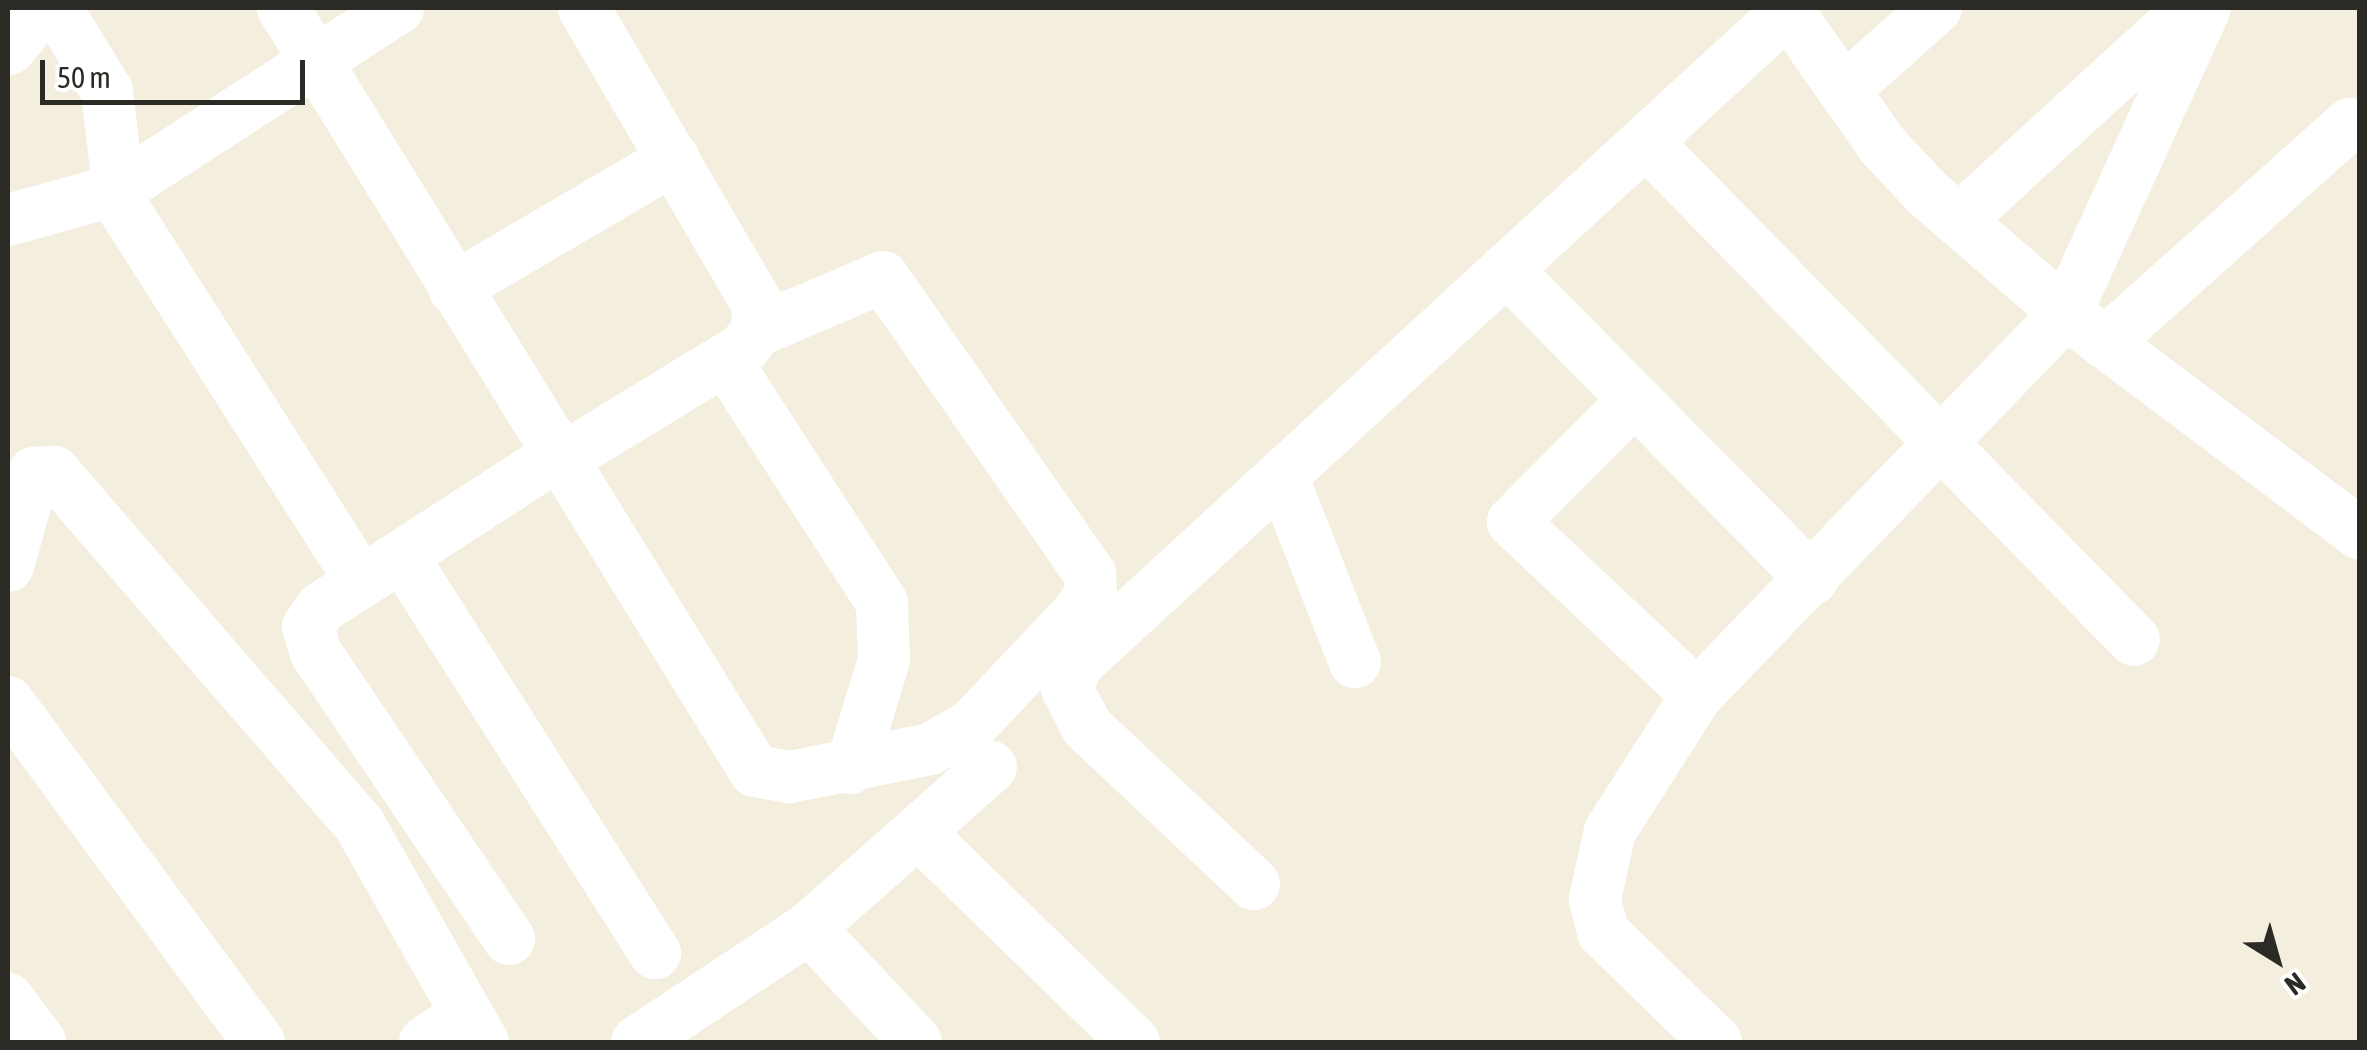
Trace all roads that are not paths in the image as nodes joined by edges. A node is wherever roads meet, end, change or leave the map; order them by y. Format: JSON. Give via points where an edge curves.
{"nodes":[{"id":1,"x":40,"y":8,"type":"edge"},
{"id":2,"x":56,"y":8,"type":"edge"},
{"id":3,"x":283,"y":8,"type":"edge"},
{"id":4,"x":398,"y":8,"type":"edge"},
{"id":5,"x":584,"y":8,"type":"edge"},
{"id":6,"x":1936,"y":8,"type":"edge"},
{"id":7,"x":2190,"y":8,"type":"edge"},
{"id":8,"x":2205,"y":8,"type":"edge"},
{"id":9,"x":1787,"y":9,"type":"edge"},
{"id":10,"x":8,"y":47,"type":"edge"},
{"id":11,"x":315,"y":60,"type":"junction"},
{"id":12,"x":1844,"y":90,"type":"junction"},
{"id":13,"x":2350,"y":124,"type":"dead end"},
{"id":14,"x":1646,"y":142,"type":"junction"},
{"id":15,"x":674,"y":158,"type":"junction"},
{"id":16,"x":118,"y":190,"type":"junction"},
{"id":17,"x":8,"y":220,"type":"edge"},
{"id":18,"x":1960,"y":220,"type":"junction"},
{"id":19,"x":1506,"y":270,"type":"junction"},
{"id":20,"x":454,"y":288,"type":"junction"},
{"id":21,"x":2085,"y":328,"type":"junction"},
{"id":22,"x":741,"y":346,"type":"junction"},
{"id":23,"x":1635,"y":399,"type":"junction"},
{"id":24,"x":1943,"y":447,"type":"junction"},
{"id":25,"x":558,"y":458,"type":"junction"},
{"id":26,"x":1282,"y":476,"type":"junction"},
{"id":27,"x":2360,"y":534,"type":"edge"},
{"id":28,"x":8,"y":566,"type":"edge"},
{"id":29,"x":381,"y":569,"type":"junction"},
{"id":30,"x":1812,"y":579,"type":"junction"},
{"id":31,"x":2134,"y":640,"type":"dead end"},
{"id":32,"x":1354,"y":662,"type":"dead end"},
{"id":33,"x":1697,"y":694,"type":"junction"},
{"id":34,"x":8,"y":702,"type":"edge"},
{"id":35,"x":991,"y":767,"type":"dead end"},
{"id":36,"x":851,"y":768,"type":"junction"},
{"id":37,"x":919,"y":833,"type":"junction"},
{"id":38,"x":1254,"y":884,"type":"dead end"},
{"id":39,"x":809,"y":928,"type":"junction"},
{"id":40,"x":509,"y":939,"type":"dead end"},
{"id":41,"x":655,"y":954,"type":"dead end"},
{"id":42,"x":8,"y":999,"type":"edge"},
{"id":43,"x":475,"y":1028,"type":"edge"},
{"id":44,"x":665,"y":1036,"type":"edge"},
{"id":45,"x":40,"y":1042,"type":"edge"},
{"id":46,"x":259,"y":1042,"type":"edge"},
{"id":47,"x":425,"y":1042,"type":"edge"},
{"id":48,"x":916,"y":1042,"type":"edge"},
{"id":49,"x":1134,"y":1042,"type":"edge"},
{"id":50,"x":1716,"y":1042,"type":"edge"}],
"edges":[{"from":1,"to":10,"type":"main road"},
{"from":2,"to":16,"type":"street","via":[[106,91],[119,147]]},
{"from":3,"to":11,"type":"street"},
{"from":4,"to":11,"type":"street"},
{"from":5,"to":15,"type":"street"},
{"from":6,"to":12,"type":"street"},
{"from":7,"to":18,"type":"street"},
{"from":8,"to":21,"type":"street"},
{"from":9,"to":12,"type":"street"},
{"from":9,"to":14,"type":"street"},
{"from":11,"to":16,"type":"street"},
{"from":11,"to":20,"type":"street"},
{"from":12,"to":18,"type":"street","via":[[1883,146]]},
{"from":13,"to":21,"type":"street"},
{"from":14,"to":19,"type":"street"},
{"from":14,"to":24,"type":"street"},
{"from":15,"to":20,"type":"street"},
{"from":15,"to":22,"type":"street","via":[[758,305]]},
{"from":16,"to":17,"type":"street"},
{"from":16,"to":29,"type":"street"},
{"from":18,"to":21,"type":"street"},
{"from":19,"to":23,"type":"street"},
{"from":19,"to":26,"type":"street"},
{"from":20,"to":25,"type":"street"},
{"from":21,"to":24,"type":"street"},
{"from":21,"to":27,"type":"street"},
{"from":22,"to":25,"type":"street"},
{"from":22,"to":36,"type":"street","via":[[882,604],[884,660]]},
{"from":22,"to":36,"type":"street","via":[[883,277],[1090,574],[1080,612],[972,725],[930,749]]},
{"from":23,"to":30,"type":"street"},
{"from":23,"to":33,"type":"street","via":[[1513,522]]},
{"from":24,"to":30,"type":"street"},
{"from":24,"to":31,"type":"street"},
{"from":25,"to":29,"type":"street"},
{"from":25,"to":36,"type":"street","via":[[755,770],[790,777]]},
{"from":26,"to":32,"type":"street"},
{"from":26,"to":38,"type":"street","via":[[1077,664],[1067,689],[1087,727]]},
{"from":28,"to":43,"type":"street","via":[[34,473],[54,472],[358,824]]},
{"from":29,"to":40,"type":"street","via":[[308,626],[316,653]]},
{"from":29,"to":41,"type":"street"},
{"from":30,"to":33,"type":"street"},
{"from":33,"to":50,"type":"street","via":[[1610,831],[1595,900],[1603,932]]},
{"from":34,"to":46,"type":"street"},
{"from":35,"to":37,"type":"street"},
{"from":37,"to":39,"type":"street"},
{"from":37,"to":49,"type":"street"},
{"from":39,"to":44,"type":"street"},
{"from":39,"to":48,"type":"street"},
{"from":42,"to":45,"type":"street"},
{"from":43,"to":47,"type":"street"}]}
